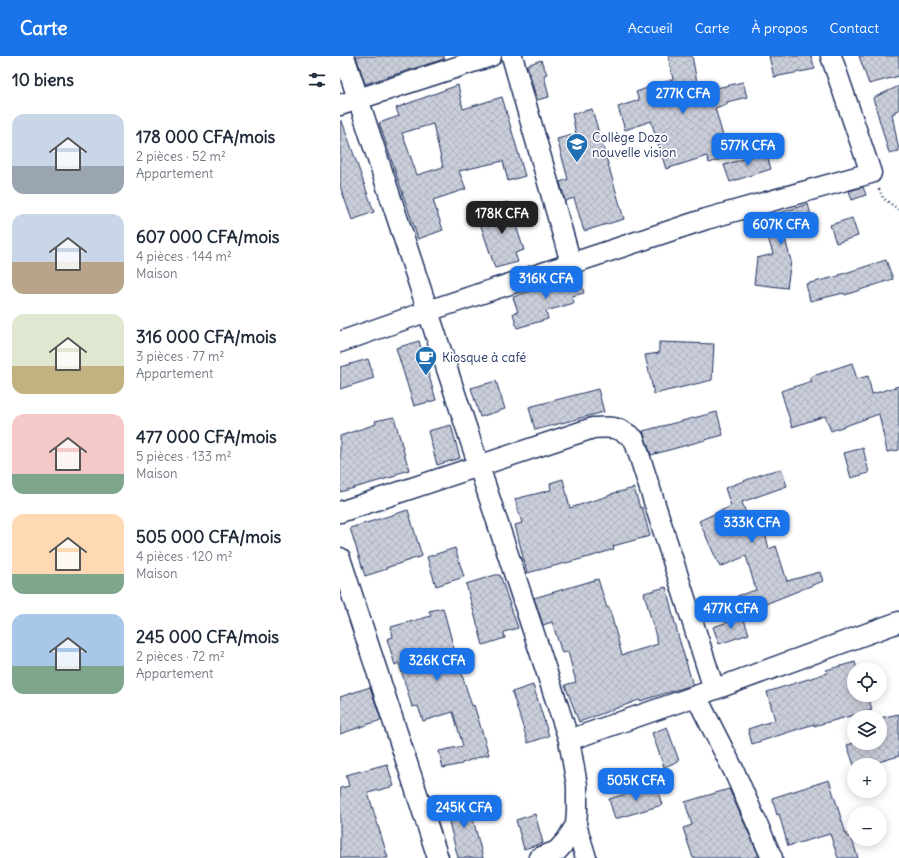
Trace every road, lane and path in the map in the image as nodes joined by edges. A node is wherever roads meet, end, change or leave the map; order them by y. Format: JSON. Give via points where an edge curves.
{"nodes":[{"id":1,"x":344,"y":56,"type":"edge"},
{"id":2,"x":491,"y":56,"type":"edge"},
{"id":3,"x":512,"y":56,"type":"edge"},
{"id":4,"x":831,"y":56,"type":"edge"},
{"id":5,"x":349,"y":102,"type":"edge"},
{"id":6,"x":872,"y":173,"type":"junction"},
{"id":7,"x":899,"y":210,"type":"edge"},
{"id":8,"x":571,"y":263,"type":"junction"},
{"id":9,"x":428,"y":311,"type":"junction"},
{"id":10,"x":340,"y":342,"type":"edge"},
{"id":11,"x":479,"y":466,"type":"junction"},
{"id":12,"x":340,"y":512,"type":"edge"},
{"id":13,"x":340,"y":558,"type":"edge"},
{"id":14,"x":899,"y":622,"type":"edge"},
{"id":15,"x":714,"y":689,"type":"junction"},
{"id":16,"x":696,"y":696,"type":"junction"},
{"id":17,"x":569,"y":740,"type":"junction"},
{"id":18,"x":576,"y":825,"type":"junction"},
{"id":19,"x":438,"y":858,"type":"edge"},
{"id":20,"x":539,"y":858,"type":"edge"},
{"id":21,"x":586,"y":858,"type":"edge"},
{"id":22,"x":772,"y":858,"type":"edge"}],
"edges":[{"from":1,"to":5,"type":"street"},
{"from":2,"to":5,"type":"street"},
{"from":3,"to":8,"type":"street"},
{"from":4,"to":6,"type":"street"},
{"from":5,"to":9,"type":"street"},
{"from":6,"to":7,"type":"path","via":[[884,198]]},
{"from":6,"to":8,"type":"street","via":[[706,219]]},
{"from":8,"to":9,"type":"street"},
{"from":9,"to":10,"type":"street"},
{"from":9,"to":11,"type":"street"},
{"from":11,"to":12,"type":"street"},
{"from":11,"to":15,"type":"street","via":[[593,428],[609,427],[623,430],[634,439]]},
{"from":11,"to":17,"type":"street"},
{"from":13,"to":19,"type":"street"},
{"from":14,"to":15,"type":"street"},
{"from":15,"to":16,"type":"street"},
{"from":16,"to":17,"type":"street"},
{"from":16,"to":22,"type":"street","via":[[734,771]]},
{"from":17,"to":18,"type":"street","via":[[577,785]]},
{"from":18,"to":20,"type":"street","via":[[557,851]]},
{"from":18,"to":21,"type":"street"}]}
